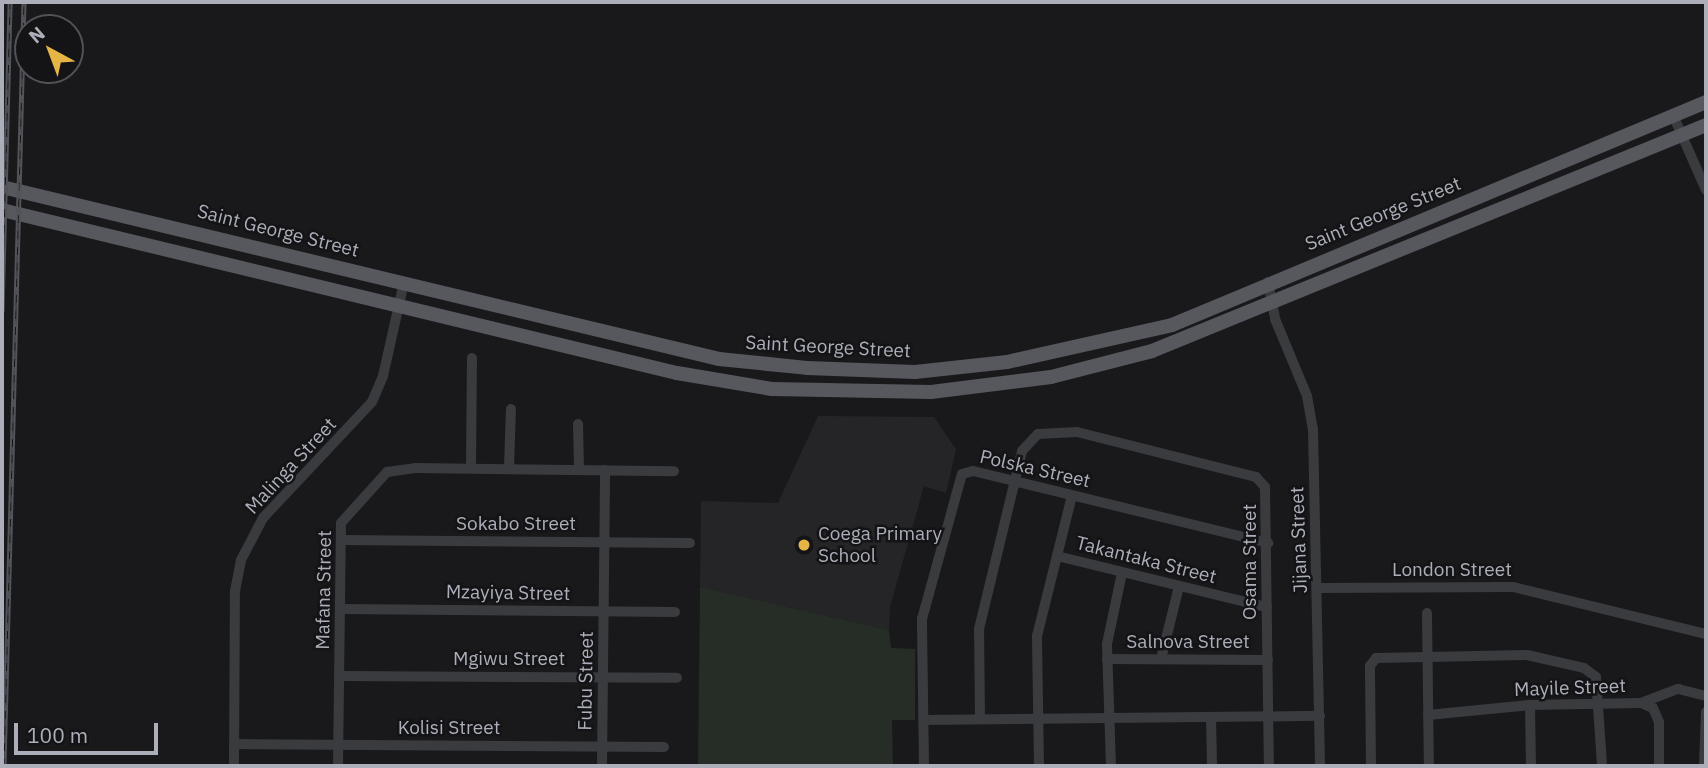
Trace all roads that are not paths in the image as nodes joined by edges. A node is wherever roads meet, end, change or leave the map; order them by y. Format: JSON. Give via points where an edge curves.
{"nodes":[{"id":1,"x":1706,"y":102,"type":"edge"},
{"id":2,"x":1673,"y":115,"type":"junction"},
{"id":3,"x":1706,"y":125,"type":"edge"},
{"id":4,"x":1682,"y":135,"type":"junction"},
{"id":5,"x":2,"y":187,"type":"edge"},
{"id":6,"x":1706,"y":190,"type":"edge"},
{"id":7,"x":2,"y":209,"type":"edge"},
{"id":8,"x":404,"y":282,"type":"junction"},
{"id":9,"x":1268,"y":282,"type":"junction"},
{"id":10,"x":1250,"y":290,"type":"junction"},
{"id":11,"x":399,"y":304,"type":"junction"},
{"id":12,"x":1266,"y":305,"type":"junction"},
{"id":13,"x":472,"y":358,"type":"dead end"},
{"id":14,"x":511,"y":410,"type":"dead end"},
{"id":15,"x":578,"y":424,"type":"dead end"},
{"id":16,"x":471,"y":468,"type":"junction"},
{"id":17,"x":509,"y":468,"type":"junction"},
{"id":18,"x":579,"y":469,"type":"junction"},
{"id":19,"x":605,"y":470,"type":"junction"},
{"id":20,"x":674,"y":471,"type":"dead end"},
{"id":21,"x":1016,"y":481,"type":"junction"},
{"id":22,"x":1072,"y":496,"type":"junction"},
{"id":23,"x":341,"y":540,"type":"junction"},
{"id":24,"x":606,"y":542,"type":"junction"},
{"id":25,"x":690,"y":543,"type":"dead end"},
{"id":26,"x":1268,"y":544,"type":"junction"},
{"id":27,"x":1057,"y":555,"type":"junction"},
{"id":28,"x":1122,"y":573,"type":"junction"},
{"id":29,"x":1179,"y":586,"type":"junction"},
{"id":30,"x":1318,"y":588,"type":"junction"},
{"id":31,"x":1267,"y":607,"type":"junction"},
{"id":32,"x":341,"y":609,"type":"junction"},
{"id":33,"x":604,"y":612,"type":"junction"},
{"id":34,"x":675,"y":612,"type":"dead end"},
{"id":35,"x":1427,"y":613,"type":"dead end"},
{"id":36,"x":1706,"y":634,"type":"edge"},
{"id":37,"x":1428,"y":656,"type":"junction"},
{"id":38,"x":1107,"y":659,"type":"junction"},
{"id":39,"x":1161,"y":659,"type":"junction"},
{"id":40,"x":1268,"y":660,"type":"junction"},
{"id":41,"x":340,"y":676,"type":"junction"},
{"id":42,"x":604,"y":677,"type":"junction"},
{"id":43,"x":677,"y":678,"type":"dead end"},
{"id":44,"x":1706,"y":696,"type":"edge"},
{"id":45,"x":1641,"y":703,"type":"junction"},
{"id":46,"x":1600,"y":704,"type":"junction"},
{"id":47,"x":1530,"y":705,"type":"junction"},
{"id":48,"x":1706,"y":712,"type":"edge"},
{"id":49,"x":1428,"y":715,"type":"junction"},
{"id":50,"x":1320,"y":716,"type":"junction"},
{"id":51,"x":1108,"y":717,"type":"junction"},
{"id":52,"x":1211,"y":717,"type":"junction"},
{"id":53,"x":1269,"y":717,"type":"junction"},
{"id":54,"x":980,"y":719,"type":"junction"},
{"id":55,"x":1039,"y":719,"type":"junction"},
{"id":56,"x":923,"y":720,"type":"junction"},
{"id":57,"x":234,"y":744,"type":"junction"},
{"id":58,"x":338,"y":745,"type":"junction"},
{"id":59,"x":603,"y":747,"type":"junction"},
{"id":60,"x":664,"y":747,"type":"dead end"},
{"id":61,"x":234,"y":766,"type":"edge"},
{"id":62,"x":338,"y":766,"type":"edge"},
{"id":63,"x":602,"y":766,"type":"edge"},
{"id":64,"x":924,"y":766,"type":"edge"},
{"id":65,"x":1039,"y":766,"type":"edge"},
{"id":66,"x":1111,"y":766,"type":"edge"},
{"id":67,"x":1212,"y":766,"type":"edge"},
{"id":68,"x":1269,"y":766,"type":"edge"},
{"id":69,"x":1320,"y":766,"type":"edge"},
{"id":70,"x":1371,"y":766,"type":"edge"},
{"id":71,"x":1429,"y":766,"type":"edge"},
{"id":72,"x":1531,"y":766,"type":"edge"},
{"id":73,"x":1602,"y":766,"type":"edge"},
{"id":74,"x":1659,"y":766,"type":"edge"},
{"id":75,"x":1703,"y":766,"type":"edge"}],
"edges":[{"from":1,"to":2,"type":"main road","name":"Saint George Street"},
{"from":2,"to":4,"type":"street"},
{"from":2,"to":9,"type":"main road","name":"Saint George Street"},
{"from":3,"to":4,"type":"main road","name":"Saint George Street"},
{"from":4,"to":6,"type":"street"},
{"from":4,"to":12,"type":"main road","name":"Saint George Street"},
{"from":5,"to":8,"type":"main road","name":"Saint George Street"},
{"from":7,"to":11,"type":"main road","name":"Saint George Street"},
{"from":8,"to":10,"type":"main road","name":"Saint George Street","via":[[719,359],[870,372],[962,369],[1087,346],[1172,325]]},
{"from":8,"to":11,"type":"street","name":"Malinga Street"},
{"from":9,"to":10,"type":"main road","name":"Saint George Street"},
{"from":9,"to":12,"type":"street","name":"Jijana Street"},
{"from":10,"to":12,"type":"street"},
{"from":11,"to":12,"type":"main road","name":"Saint George Street","via":[[677,373],[772,389],[856,394],[931,392],[1051,377],[1152,351]]},
{"from":11,"to":57,"type":"street","name":"Malinga Street","via":[[383,376],[372,402],[270,510],[245,549],[235,591]]},
{"from":12,"to":30,"type":"street","name":"Jijana Street","via":[[1310,405]]},
{"from":13,"to":16,"type":"street"},
{"from":14,"to":17,"type":"street"},
{"from":15,"to":18,"type":"street"},
{"from":16,"to":17,"type":"street","name":"Mafana Street"},
{"from":16,"to":23,"type":"street","name":"Mafana Street","via":[[393,468],[343,517]]},
{"from":17,"to":18,"type":"street","name":"Mafana Street"},
{"from":18,"to":19,"type":"street","name":"Mafana Street"},
{"from":19,"to":20,"type":"street","name":"Mafana Street"},
{"from":19,"to":24,"type":"street","name":"Fubu Street"},
{"from":21,"to":22,"type":"street","name":"Polska Street"},
{"from":21,"to":26,"type":"street","name":"Osama Street","via":[[1025,443],[1038,434],[1077,432],[1171,454],[1260,479],[1266,492]]},
{"from":21,"to":54,"type":"street","name":"Osama Street","via":[[979,629]]},
{"from":21,"to":56,"type":"street","name":"Polska Street","via":[[973,471],[957,479],[922,619]]},
{"from":22,"to":26,"type":"street","name":"Polska Street"},
{"from":22,"to":27,"type":"street"},
{"from":23,"to":24,"type":"street","name":"Sokabo Street"},
{"from":23,"to":32,"type":"street","name":"Mafana Street"},
{"from":24,"to":25,"type":"street","name":"Sokabo Street"},
{"from":24,"to":33,"type":"street","name":"Fubu Street"},
{"from":26,"to":31,"type":"street","name":"Osama Street"},
{"from":27,"to":28,"type":"street","name":"Takantaka Street"},
{"from":27,"to":55,"type":"street","via":[[1037,636]]},
{"from":28,"to":29,"type":"street","name":"Takantaka Street"},
{"from":28,"to":38,"type":"street"},
{"from":29,"to":31,"type":"street","name":"Takantaka Street"},
{"from":29,"to":39,"type":"street"},
{"from":30,"to":36,"type":"street","name":"London Street","via":[[1513,586]]},
{"from":30,"to":50,"type":"street","name":"Jijana Street"},
{"from":31,"to":40,"type":"street","name":"Osama Street"},
{"from":32,"to":33,"type":"street","name":"Mzayiya Street"},
{"from":32,"to":41,"type":"street","name":"Mafana Street"},
{"from":33,"to":34,"type":"street","name":"Mzayiya Street"},
{"from":33,"to":42,"type":"street","name":"Fubu Street"},
{"from":35,"to":37,"type":"street"},
{"from":37,"to":46,"type":"street","via":[[1535,655],[1565,662],[1596,677]]},
{"from":37,"to":49,"type":"street"},
{"from":37,"to":70,"type":"street","via":[[1381,656],[1371,662]]},
{"from":38,"to":39,"type":"street","name":"Salnova Street"},
{"from":38,"to":51,"type":"street"},
{"from":39,"to":40,"type":"street","name":"Salnova Street"},
{"from":40,"to":53,"type":"street","name":"Osama Street"},
{"from":41,"to":42,"type":"street","name":"Mgiwu Street"},
{"from":41,"to":58,"type":"street","name":"Mafana Street"},
{"from":42,"to":43,"type":"street","name":"Mgiwu Street"},
{"from":42,"to":59,"type":"street","name":"Fubu Street"},
{"from":44,"to":45,"type":"street","via":[[1678,689]]},
{"from":45,"to":46,"type":"street","name":"Mayile Street"},
{"from":45,"to":74,"type":"street","name":"Mayile Street","via":[[1653,708],[1659,722]]},
{"from":46,"to":47,"type":"street","name":"Mayile Street"},
{"from":46,"to":73,"type":"street"},
{"from":47,"to":49,"type":"street","name":"Mayile Street"},
{"from":47,"to":72,"type":"street"},
{"from":48,"to":75,"type":"street"},
{"from":49,"to":71,"type":"street"},
{"from":50,"to":53,"type":"street"},
{"from":50,"to":69,"type":"street","name":"Jijana Street"},
{"from":51,"to":52,"type":"street"},
{"from":51,"to":55,"type":"street"},
{"from":51,"to":66,"type":"street"},
{"from":52,"to":53,"type":"street"},
{"from":52,"to":67,"type":"street"},
{"from":53,"to":68,"type":"street","name":"Osama Street"},
{"from":54,"to":55,"type":"street"},
{"from":54,"to":56,"type":"street"},
{"from":55,"to":65,"type":"street"},
{"from":56,"to":64,"type":"street","name":"Polska Street"},
{"from":57,"to":58,"type":"street","name":"Kolisi Street"},
{"from":57,"to":61,"type":"street","name":"Malinga Street"},
{"from":58,"to":59,"type":"street","name":"Kolisi Street"},
{"from":58,"to":62,"type":"street","name":"Mafana Street"},
{"from":59,"to":60,"type":"street","name":"Kolisi Street"},
{"from":59,"to":63,"type":"street","name":"Fubu Street"}]}
